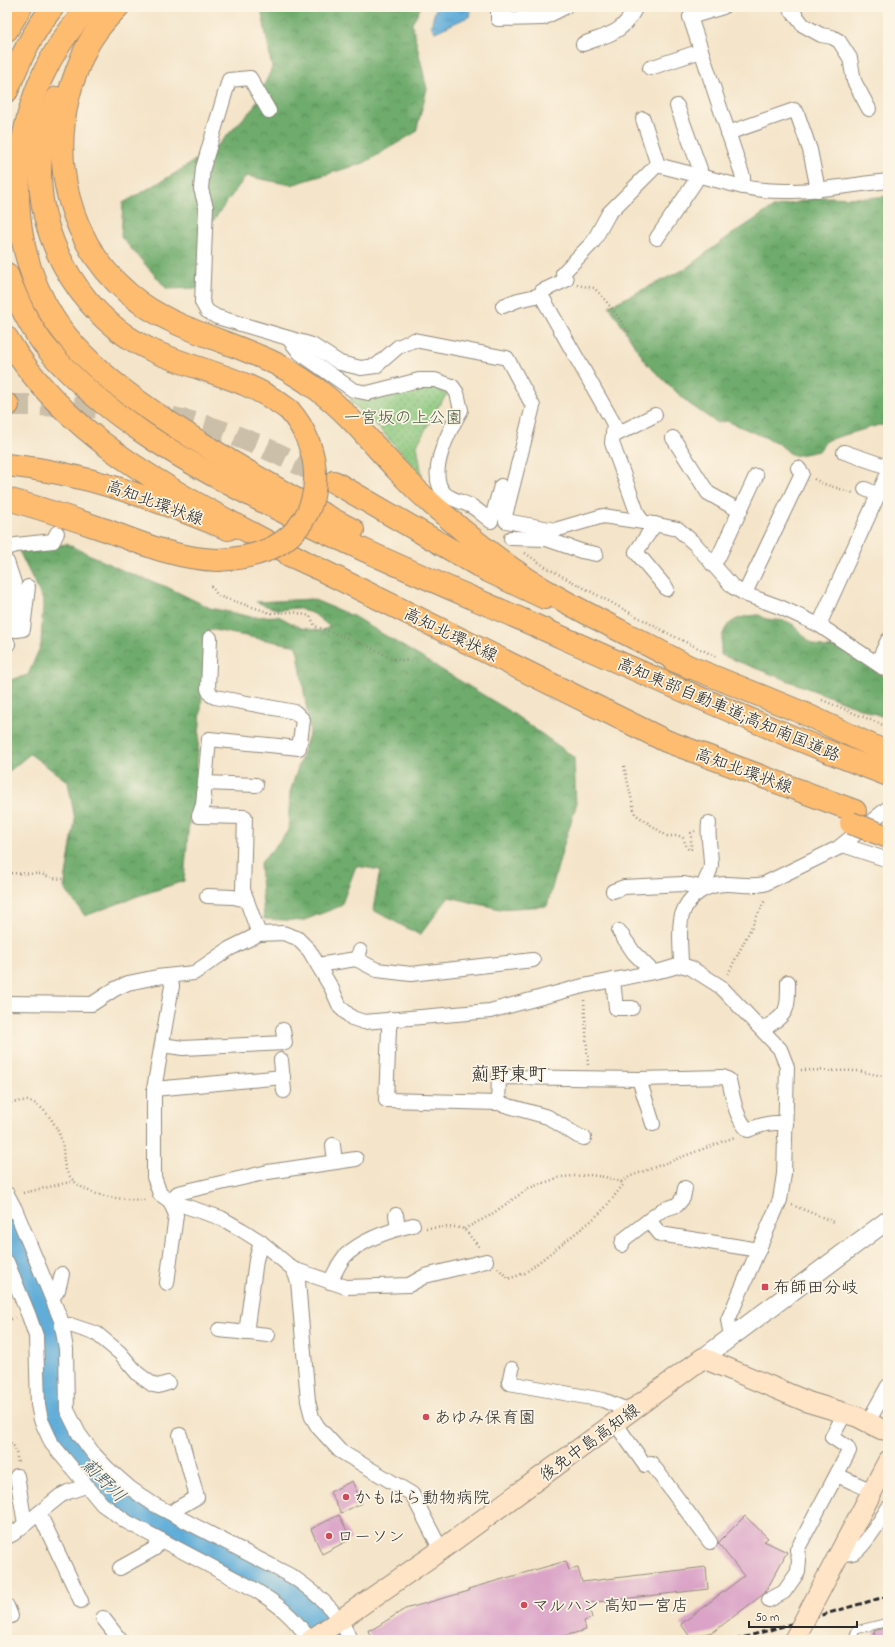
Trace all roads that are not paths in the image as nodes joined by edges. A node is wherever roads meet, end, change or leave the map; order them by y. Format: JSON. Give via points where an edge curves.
{"nodes":[{"id":1,"x":21,"y":7,"type":"edge"},
{"id":2,"x":52,"y":7,"type":"edge"},
{"id":3,"x":89,"y":7,"type":"edge"},
{"id":4,"x":118,"y":7,"type":"edge"},
{"id":5,"x":565,"y":7,"type":"edge"},
{"id":6,"x":636,"y":7,"type":"edge"},
{"id":7,"x":723,"y":7,"type":"edge"},
{"id":8,"x":788,"y":7,"type":"edge"},
{"id":9,"x":498,"y":8,"type":"dead end"},
{"id":10,"x":688,"y":12,"type":"edge"},
{"id":11,"x":7,"y":30,"type":"edge"},
{"id":12,"x":91,"y":38,"type":"junction"},
{"id":13,"x":583,"y":44,"type":"dead end"},
{"id":14,"x":702,"y":52,"type":"junction"},
{"id":15,"x":650,"y":68,"type":"dead end"},
{"id":16,"x":7,"y":91,"type":"edge"},
{"id":17,"x":677,"y":106,"type":"dead end"},
{"id":18,"x":869,"y":109,"type":"dead end"},
{"id":19,"x":268,"y":111,"type":"dead end"},
{"id":20,"x":643,"y":119,"type":"dead end"},
{"id":21,"x":728,"y":133,"type":"junction"},
{"id":22,"x":657,"y":166,"type":"junction"},
{"id":23,"x":699,"y":175,"type":"junction"},
{"id":24,"x":888,"y":181,"type":"edge"},
{"id":25,"x":743,"y":187,"type":"junction"},
{"id":26,"x":818,"y":190,"type":"junction"},
{"id":27,"x":657,"y":238,"type":"dead end"},
{"id":28,"x":7,"y":274,"type":"edge"},
{"id":29,"x":541,"y":295,"type":"junction"},
{"id":30,"x":503,"y":306,"type":"dead end"},
{"id":31,"x":7,"y":338,"type":"edge"},
{"id":32,"x":288,"y":338,"type":"junction"},
{"id":33,"x":655,"y":415,"type":"dead end"},
{"id":34,"x":613,"y":436,"type":"junction"},
{"id":35,"x":673,"y":438,"type":"dead end"},
{"id":36,"x":844,"y":452,"type":"dead end"},
{"id":37,"x":7,"y":465,"type":"edge"},
{"id":38,"x":888,"y":467,"type":"edge"},
{"id":39,"x":800,"y":470,"type":"road end"},
{"id":40,"x":888,"y":473,"type":"edge"},
{"id":41,"x":756,"y":476,"type":"dead end"},
{"id":42,"x":334,"y":482,"type":"tunnel mouth"},
{"id":43,"x":501,"y":486,"type":"dead end"},
{"id":44,"x":865,"y":489,"type":"road end"},
{"id":45,"x":879,"y":495,"type":"junction"},
{"id":46,"x":7,"y":499,"type":"edge"},
{"id":47,"x":740,"y":511,"type":"junction"},
{"id":48,"x":649,"y":523,"type":"junction"},
{"id":49,"x":57,"y":533,"type":"dead end"},
{"id":50,"x":546,"y":534,"type":"junction"},
{"id":51,"x":511,"y":538,"type":"dead end"},
{"id":52,"x":7,"y":548,"type":"edge"},
{"id":53,"x":596,"y":554,"type":"dead end"},
{"id":54,"x":7,"y":562,"type":"edge"},
{"id":55,"x":307,"y":563,"type":"junction"},
{"id":56,"x":712,"y":564,"type":"junction"},
{"id":57,"x":28,"y":587,"type":"dead end"},
{"id":58,"x":666,"y":589,"type":"dead end"},
{"id":59,"x":745,"y":593,"type":"junction"},
{"id":60,"x":819,"y":625,"type":"junction"},
{"id":61,"x":9,"y":637,"type":"edge"},
{"id":62,"x":210,"y":638,"type":"dead end"},
{"id":63,"x":888,"y":640,"type":"edge"},
{"id":64,"x":570,"y":641,"type":"junction"},
{"id":65,"x":883,"y":667,"type":"edge"},
{"id":66,"x":690,"y":668,"type":"junction"},
{"id":67,"x":802,"y":713,"type":"junction"},
{"id":68,"x":888,"y":738,"type":"edge"},
{"id":69,"x":888,"y":753,"type":"edge"},
{"id":70,"x":888,"y":775,"type":"edge"},
{"id":71,"x":205,"y":783,"type":"junction"},
{"id":72,"x":256,"y":786,"type":"dead end"},
{"id":73,"x":888,"y":808,"type":"edge"},
{"id":74,"x":853,"y":817,"type":"junction"},
{"id":75,"x":709,"y":824,"type":"road end"},
{"id":76,"x":888,"y":824,"type":"edge"},
{"id":77,"x":888,"y":837,"type":"edge"},
{"id":78,"x":843,"y":845,"type":"junction"},
{"id":79,"x":888,"y":860,"type":"edge"},
{"id":80,"x":703,"y":889,"type":"junction"},
{"id":81,"x":613,"y":891,"type":"dead end"},
{"id":82,"x":207,"y":896,"type":"dead end"},
{"id":83,"x":247,"y":900,"type":"junction"},
{"id":84,"x":619,"y":931,"type":"dead end"},
{"id":85,"x":259,"y":934,"type":"junction"},
{"id":86,"x":532,"y":960,"type":"dead end"},
{"id":87,"x":318,"y":965,"type":"junction"},
{"id":88,"x":681,"y":965,"type":"junction"},
{"id":89,"x":653,"y":972,"type":"junction"},
{"id":90,"x":170,"y":976,"type":"junction"},
{"id":91,"x":613,"y":980,"type":"junction"},
{"id":92,"x":788,"y":982,"type":"dead end"},
{"id":93,"x":7,"y":1003,"type":"edge"},
{"id":94,"x":632,"y":1008,"type":"dead end"},
{"id":95,"x":391,"y":1019,"type":"junction"},
{"id":96,"x":283,"y":1030,"type":"dead end"},
{"id":97,"x":762,"y":1030,"type":"junction"},
{"id":98,"x":162,"y":1046,"type":"junction"},
{"id":99,"x":281,"y":1060,"type":"dead end"},
{"id":100,"x":283,"y":1077,"type":"junction"},
{"id":101,"x":639,"y":1079,"type":"junction"},
{"id":102,"x":154,"y":1089,"type":"junction"},
{"id":103,"x":284,"y":1091,"type":"dead end"},
{"id":104,"x":498,"y":1103,"type":"junction"},
{"id":105,"x":653,"y":1124,"type":"dead end"},
{"id":106,"x":786,"y":1124,"type":"junction"},
{"id":107,"x":584,"y":1138,"type":"dead end"},
{"id":108,"x":333,"y":1145,"type":"dead end"},
{"id":109,"x":356,"y":1159,"type":"dead end"},
{"id":110,"x":335,"y":1162,"type":"junction"},
{"id":111,"x":685,"y":1188,"type":"dead end"},
{"id":112,"x":8,"y":1194,"type":"edge"},
{"id":113,"x":167,"y":1199,"type":"junction"},
{"id":114,"x":650,"y":1220,"type":"junction"},
{"id":115,"x":888,"y":1220,"type":"edge"},
{"id":116,"x":414,"y":1225,"type":"road end"},
{"id":117,"x":261,"y":1242,"type":"junction"},
{"id":118,"x":622,"y":1245,"type":"dead end"},
{"id":119,"x":759,"y":1250,"type":"junction"},
{"id":120,"x":488,"y":1260,"type":"road end"},
{"id":121,"x":7,"y":1262,"type":"edge"},
{"id":122,"x":293,"y":1269,"type":"junction"},
{"id":123,"x":62,"y":1274,"type":"dead end"},
{"id":124,"x":330,"y":1282,"type":"junction"},
{"id":125,"x":168,"y":1283,"type":"dead end"},
{"id":126,"x":53,"y":1297,"type":"junction"},
{"id":127,"x":63,"y":1325,"type":"junction"},
{"id":128,"x":219,"y":1330,"type":"dead end"},
{"id":129,"x":246,"y":1333,"type":"junction"},
{"id":130,"x":268,"y":1335,"type":"dead end"},
{"id":131,"x":731,"y":1336,"type":"junction"},
{"id":132,"x":703,"y":1358,"type":"junction"},
{"id":133,"x":512,"y":1369,"type":"dead end"},
{"id":134,"x":168,"y":1383,"type":"dead end"},
{"id":135,"x":888,"y":1386,"type":"edge"},
{"id":136,"x":845,"y":1413,"type":"junction"},
{"id":137,"x":621,"y":1418,"type":"junction"},
{"id":138,"x":868,"y":1422,"type":"junction"},
{"id":139,"x":888,"y":1430,"type":"edge"},
{"id":140,"x":180,"y":1435,"type":"dead end"},
{"id":141,"x":888,"y":1461,"type":"edge"},
{"id":142,"x":837,"y":1475,"type":"junction"},
{"id":143,"x":18,"y":1476,"type":"road end"},
{"id":144,"x":86,"y":1486,"type":"junction"},
{"id":145,"x":872,"y":1491,"type":"junction"},
{"id":146,"x":888,"y":1508,"type":"edge"},
{"id":147,"x":39,"y":1513,"type":"junction"},
{"id":148,"x":174,"y":1515,"type":"junction"},
{"id":149,"x":25,"y":1524,"type":"junction"},
{"id":150,"x":7,"y":1537,"type":"edge"},
{"id":151,"x":161,"y":1540,"type":"junction"},
{"id":152,"x":710,"y":1542,"type":"dead end"},
{"id":153,"x":441,"y":1550,"type":"junction"},
{"id":154,"x":837,"y":1557,"type":"junction"},
{"id":155,"x":120,"y":1568,"type":"dead end"},
{"id":156,"x":81,"y":1600,"type":"dead end"},
{"id":157,"x":768,"y":1600,"type":"dead end"},
{"id":158,"x":103,"y":1618,"type":"dead end"},
{"id":159,"x":337,"y":1622,"type":"junction"},
{"id":160,"x":888,"y":1622,"type":"edge"},
{"id":161,"x":312,"y":1639,"type":"edge"},
{"id":162,"x":120,"y":1640,"type":"edge"},
{"id":163,"x":350,"y":1640,"type":"edge"},
{"id":164,"x":794,"y":1640,"type":"edge"},
{"id":165,"x":852,"y":1640,"type":"edge"}],
"edges":[{"from":1,"to":11,"type":"main road"},
{"from":2,"to":16,"type":"main road","via":[[22,56]]},
{"from":3,"to":64,"type":"main road","via":[[56,49],[40,79],[25,122],[18,175],[18,212],[28,263],[54,319],[100,370],[131,396],[232,463],[325,516]]},
{"from":4,"to":12,"type":"main road"},
{"from":5,"to":9,"type":"street","via":[[543,18],[498,18]]},
{"from":6,"to":13,"type":"street","via":[[621,30]]},
{"from":7,"to":10,"type":"street"},
{"from":8,"to":18,"type":"street","via":[[803,25],[821,35],[840,41],[850,58],[854,81]]},
{"from":10,"to":14,"type":"street"},
{"from":12,"to":46,"type":"main road","bridge":true,"via":[[63,85],[47,128],[42,152],[41,195],[58,254],[81,293],[111,325],[131,339],[174,359],[239,381],[289,410],[299,421],[311,449],[315,478],[314,493],[302,521],[282,542],[273,548],[241,558],[218,560],[199,559],[160,550],[69,517]]},
{"from":12,"to":66,"type":"main road","via":[[70,87],[61,137],[62,161],[68,194],[79,229],[91,251],[122,287],[164,318],[261,356],[300,378],[337,406],[423,496],[479,543],[556,597]]},
{"from":14,"to":15,"type":"street"},
{"from":14,"to":21,"type":"street"},
{"from":17,"to":23,"type":"street","via":[[700,169]]},
{"from":19,"to":32,"type":"street","via":[[250,78],[229,80],[203,168],[202,189],[206,207],[202,302],[207,311],[217,317]]},
{"from":20,"to":22,"type":"street"},
{"from":21,"to":25,"type":"street","via":[[743,177]]},
{"from":21,"to":26,"type":"street","via":[[794,110],[810,150]]},
{"from":22,"to":23,"type":"street"},
{"from":22,"to":29,"type":"street","via":[[609,213],[593,242],[563,273],[566,280],[542,291]]},
{"from":23,"to":25,"type":"street"},
{"from":23,"to":27,"type":"street"},
{"from":24,"to":26,"type":"street"},
{"from":25,"to":26,"type":"street","via":[[785,191]]},
{"from":28,"to":64,"type":"main road","via":[[22,311],[48,350],[88,390],[138,429],[209,474],[314,528]]},
{"from":29,"to":30,"type":"street"},
{"from":29,"to":34,"type":"street","via":[[614,424]]},
{"from":31,"to":55,"type":"main road","via":[[40,385],[79,424],[107,447],[162,483]]},
{"from":32,"to":43,"type":"street","via":[[300,353],[353,390],[368,393],[419,380],[435,380],[452,386],[457,393],[460,410],[443,446],[438,476],[441,488],[446,495],[471,506],[491,521]]},
{"from":32,"to":50,"type":"street","via":[[312,345],[340,363],[360,368],[376,366],[398,347],[414,340],[507,358],[533,406],[505,516],[506,521]]},
{"from":33,"to":34,"type":"street"},
{"from":34,"to":48,"type":"street","via":[[612,443],[638,515]]},
{"from":35,"to":47,"type":"street","via":[[708,493]]},
{"from":36,"to":38,"type":"street"},
{"from":37,"to":55,"type":"main road","name":"高知北環状線","via":[[70,475],[143,495]]},
{"from":39,"to":59,"type":"street"},
{"from":40,"to":45,"type":"street"},
{"from":41,"to":47,"type":"street"},
{"from":42,"to":66,"type":"main road","via":[[486,570]]},
{"from":44,"to":45,"type":"street"},
{"from":45,"to":60,"type":"street"},
{"from":47,"to":56,"type":"street","via":[[718,558]]},
{"from":48,"to":50,"type":"street","via":[[603,516]]},
{"from":48,"to":56,"type":"street","via":[[678,529]]},
{"from":48,"to":58,"type":"street","via":[[636,552]]},
{"from":49,"to":52,"type":"street","via":[[53,541]]},
{"from":50,"to":51,"type":"street"},
{"from":50,"to":53,"type":"street","via":[[581,551]]},
{"from":54,"to":61,"type":"street","via":[[14,583]]},
{"from":55,"to":74,"type":"main road","name":"高知北環状線","via":[[666,741]]},
{"from":56,"to":59,"type":"street","via":[[733,587]]},
{"from":57,"to":61,"type":"street","via":[[23,629]]},
{"from":59,"to":60,"type":"street"},
{"from":60,"to":65,"type":"street"},
{"from":62,"to":71,"type":"street","via":[[208,689],[211,695],[295,712],[303,720],[298,748],[209,739]]},
{"from":63,"to":65,"type":"street"},
{"from":64,"to":70,"type":"main road","name":"高知東部自動車道;高知南国道路","via":[[720,707]]},
{"from":66,"to":67,"type":"main road"},
{"from":67,"to":68,"type":"main road"},
{"from":67,"to":69,"type":"main road"},
{"from":71,"to":72,"type":"street"},
{"from":71,"to":83,"type":"street","via":[[199,816],[245,817],[243,890]]},
{"from":73,"to":78,"type":"street"},
{"from":74,"to":76,"type":"main road","name":"高知北環状線"},
{"from":74,"to":77,"type":"main road","bridge":true},
{"from":75,"to":80,"type":"street","via":[[711,866]]},
{"from":78,"to":79,"type":"street"},
{"from":78,"to":80,"type":"street","via":[[764,884],[716,885]]},
{"from":80,"to":81,"type":"street","via":[[682,884],[624,887]]},
{"from":80,"to":88,"type":"street","via":[[694,896],[683,914]]},
{"from":82,"to":83,"type":"street"},
{"from":83,"to":85,"type":"street"},
{"from":84,"to":89,"type":"street","via":[[634,953]]},
{"from":85,"to":87,"type":"street","via":[[283,933],[297,938],[309,950]]},
{"from":85,"to":90,"type":"street","via":[[229,949],[194,973]]},
{"from":86,"to":87,"type":"street","via":[[411,974],[377,970],[358,955]]},
{"from":87,"to":95,"type":"street","via":[[340,1007],[352,1018],[364,1022]]},
{"from":88,"to":89,"type":"street"},
{"from":88,"to":97,"type":"street","via":[[691,968],[721,987]]},
{"from":89,"to":91,"type":"street"},
{"from":90,"to":93,"type":"street","via":[[128,983],[92,1004]]},
{"from":90,"to":98,"type":"street","via":[[172,986]]},
{"from":91,"to":94,"type":"street","via":[[616,1008]]},
{"from":91,"to":95,"type":"street","via":[[490,1010]]},
{"from":92,"to":97,"type":"street","via":[[788,1006],[781,1018]]},
{"from":95,"to":104,"type":"street","via":[[386,1100]]},
{"from":96,"to":98,"type":"street","via":[[285,1043],[183,1048]]},
{"from":97,"to":106,"type":"street","via":[[780,1049],[787,1067]]},
{"from":98,"to":102,"type":"street"},
{"from":99,"to":100,"type":"street"},
{"from":100,"to":102,"type":"street"},
{"from":100,"to":103,"type":"street"},
{"from":101,"to":104,"type":"street","via":[[499,1077]]},
{"from":101,"to":105,"type":"street"},
{"from":101,"to":106,"type":"street","via":[[723,1077],[729,1080],[741,1124],[748,1130],[769,1123]]},
{"from":102,"to":113,"type":"street","via":[[154,1176],[160,1194]]},
{"from":104,"to":107,"type":"street","via":[[548,1117]]},
{"from":106,"to":119,"type":"street","via":[[780,1200]]},
{"from":108,"to":110,"type":"street"},
{"from":109,"to":110,"type":"street"},
{"from":110,"to":113,"type":"street","via":[[268,1172],[178,1193]]},
{"from":111,"to":114,"type":"street","via":[[683,1198],[676,1205],[662,1210]]},
{"from":112,"to":126,"type":"street"},
{"from":113,"to":117,"type":"street","via":[[221,1218]]},
{"from":113,"to":125,"type":"street","via":[[176,1215]]},
{"from":114,"to":118,"type":"street","via":[[623,1240]]},
{"from":114,"to":119,"type":"street","via":[[660,1234]]},
{"from":115,"to":131,"type":"street"},
{"from":116,"to":124,"type":"street","via":[[397,1222],[359,1246],[345,1256]]},
{"from":117,"to":122,"type":"street"},
{"from":117,"to":129,"type":"street","via":[[256,1260]]},
{"from":119,"to":131,"type":"street","via":[[728,1320]]},
{"from":120,"to":124,"type":"street","via":[[425,1276],[409,1285],[346,1287]]},
{"from":121,"to":144,"type":"street","via":[[36,1336],[37,1390],[41,1420],[52,1444]]},
{"from":122,"to":124,"type":"street"},
{"from":122,"to":153,"type":"street","via":[[298,1281],[308,1401],[312,1417],[340,1451],[412,1494]]},
{"from":123,"to":126,"type":"street","via":[[58,1290]]},
{"from":126,"to":127,"type":"street"},
{"from":127,"to":134,"type":"street","via":[[97,1334],[153,1385]]},
{"from":127,"to":148,"type":"street","via":[[67,1410],[79,1434],[93,1453],[126,1485]]},
{"from":128,"to":129,"type":"street"},
{"from":129,"to":130,"type":"street"},
{"from":131,"to":132,"type":"street"},
{"from":132,"to":136,"type":"main road","via":[[808,1402]]},
{"from":132,"to":137,"type":"main road","name":"後免中島高知線"},
{"from":133,"to":137,"type":"street","via":[[509,1383],[603,1400],[620,1406]]},
{"from":135,"to":138,"type":"street"},
{"from":136,"to":138,"type":"main road"},
{"from":136,"to":142,"type":"street","via":[[832,1437],[847,1447],[849,1452]]},
{"from":137,"to":152,"type":"street","via":[[645,1464],[651,1463]]},
{"from":137,"to":153,"type":"main road","name":"後免中島高知線"},
{"from":138,"to":139,"type":"main road"},
{"from":140,"to":148,"type":"street","via":[[197,1497],[176,1509]]},
{"from":141,"to":145,"type":"main road"},
{"from":142,"to":145,"type":"street"},
{"from":142,"to":157,"type":"street","via":[[797,1550],[800,1560],[798,1572],[784,1592]]},
{"from":143,"to":149,"type":"street"},
{"from":144,"to":147,"type":"street","via":[[68,1492]]},
{"from":144,"to":151,"type":"street","via":[[102,1504]]},
{"from":145,"to":154,"type":"main road"},
{"from":146,"to":154,"type":"street","via":[[855,1553]]},
{"from":147,"to":149,"type":"street"},
{"from":147,"to":156,"type":"street"},
{"from":148,"to":159,"type":"street","via":[[293,1576],[319,1597]]},
{"from":149,"to":150,"type":"street"},
{"from":151,"to":155,"type":"street","via":[[154,1549]]},
{"from":151,"to":161,"type":"street","via":[[270,1599]]},
{"from":153,"to":159,"type":"main road","name":"後免中島高知線"},
{"from":154,"to":164,"type":"main road","bridge":true},
{"from":158,"to":162,"type":"street"},
{"from":159,"to":161,"type":"main road","name":"後免中島高知線"},
{"from":159,"to":163,"type":"street"},
{"from":160,"to":165,"type":"lane","via":[[856,1630]]}]}
